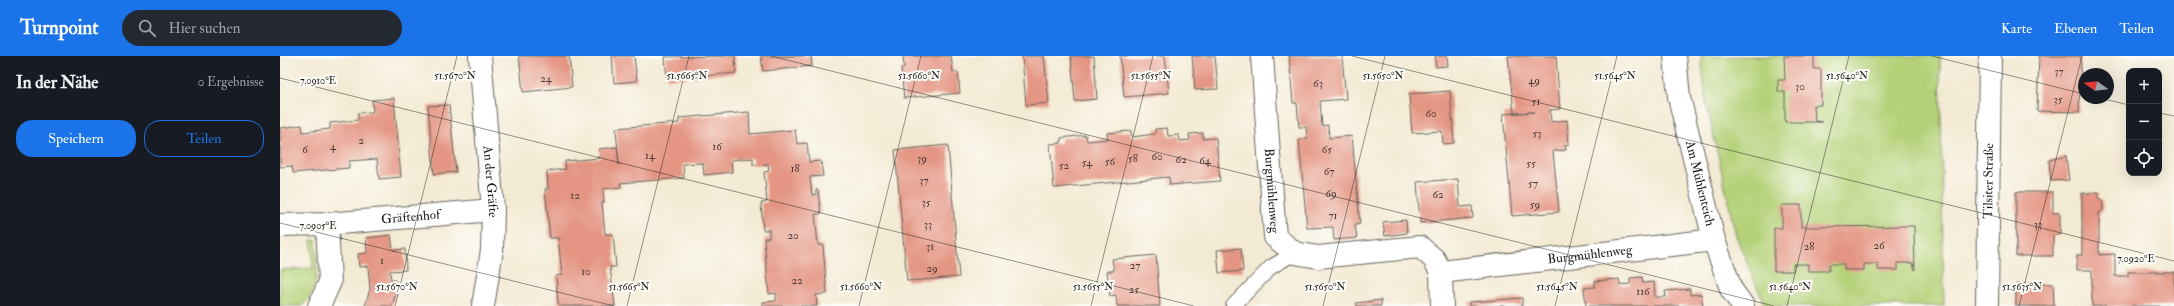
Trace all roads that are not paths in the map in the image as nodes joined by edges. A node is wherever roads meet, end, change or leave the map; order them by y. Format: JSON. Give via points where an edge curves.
{"nodes":[{"id":1,"x":480,"y":56,"type":"edge"},
{"id":2,"x":1262,"y":56,"type":"edge"},
{"id":3,"x":1675,"y":56,"type":"edge"},
{"id":4,"x":1990,"y":56,"type":"edge"},
{"id":5,"x":493,"y":210,"type":"junction"},
{"id":6,"x":327,"y":224,"type":"junction"},
{"id":7,"x":280,"y":225,"type":"edge"},
{"id":8,"x":1714,"y":240,"type":"junction"},
{"id":9,"x":1295,"y":253,"type":"junction"},
{"id":10,"x":1441,"y":272,"type":"junction"},
{"id":11,"x":319,"y":306,"type":"edge"},
{"id":12,"x":483,"y":306,"type":"edge"},
{"id":13,"x":1233,"y":306,"type":"edge"},
{"id":14,"x":1442,"y":306,"type":"edge"},
{"id":15,"x":1743,"y":306,"type":"edge"},
{"id":16,"x":1987,"y":306,"type":"edge"}],
"edges":[{"from":1,"to":5,"type":"street","name":"An der Gräfte"},
{"from":2,"to":9,"type":"street","name":"Burgmühlenweg","via":[[1275,237]]},
{"from":3,"to":8,"type":"street","name":"Am Mühlenteich","via":[[1679,96]]},
{"from":4,"to":16,"type":"street","name":"Tilsiter Straße"},
{"from":5,"to":6,"type":"street","name":"Gräftenhof"},
{"from":5,"to":12,"type":"street","name":"An der Gräfte","via":[[492,250]]},
{"from":6,"to":7,"type":"street","name":"Gräftenhof"},
{"from":6,"to":11,"type":"street","via":[[330,282]]},
{"from":8,"to":10,"type":"street","name":"Burgmühlenweg"},
{"from":8,"to":15,"type":"street","name":"Am Mühlenteich","via":[[1732,289]]},
{"from":9,"to":10,"type":"street","name":"Burgmühlenweg","via":[[1318,257],[1420,247],[1434,259]]},
{"from":9,"to":13,"type":"lane","via":[[1271,267]]},
{"from":10,"to":14,"type":"street"}]}
